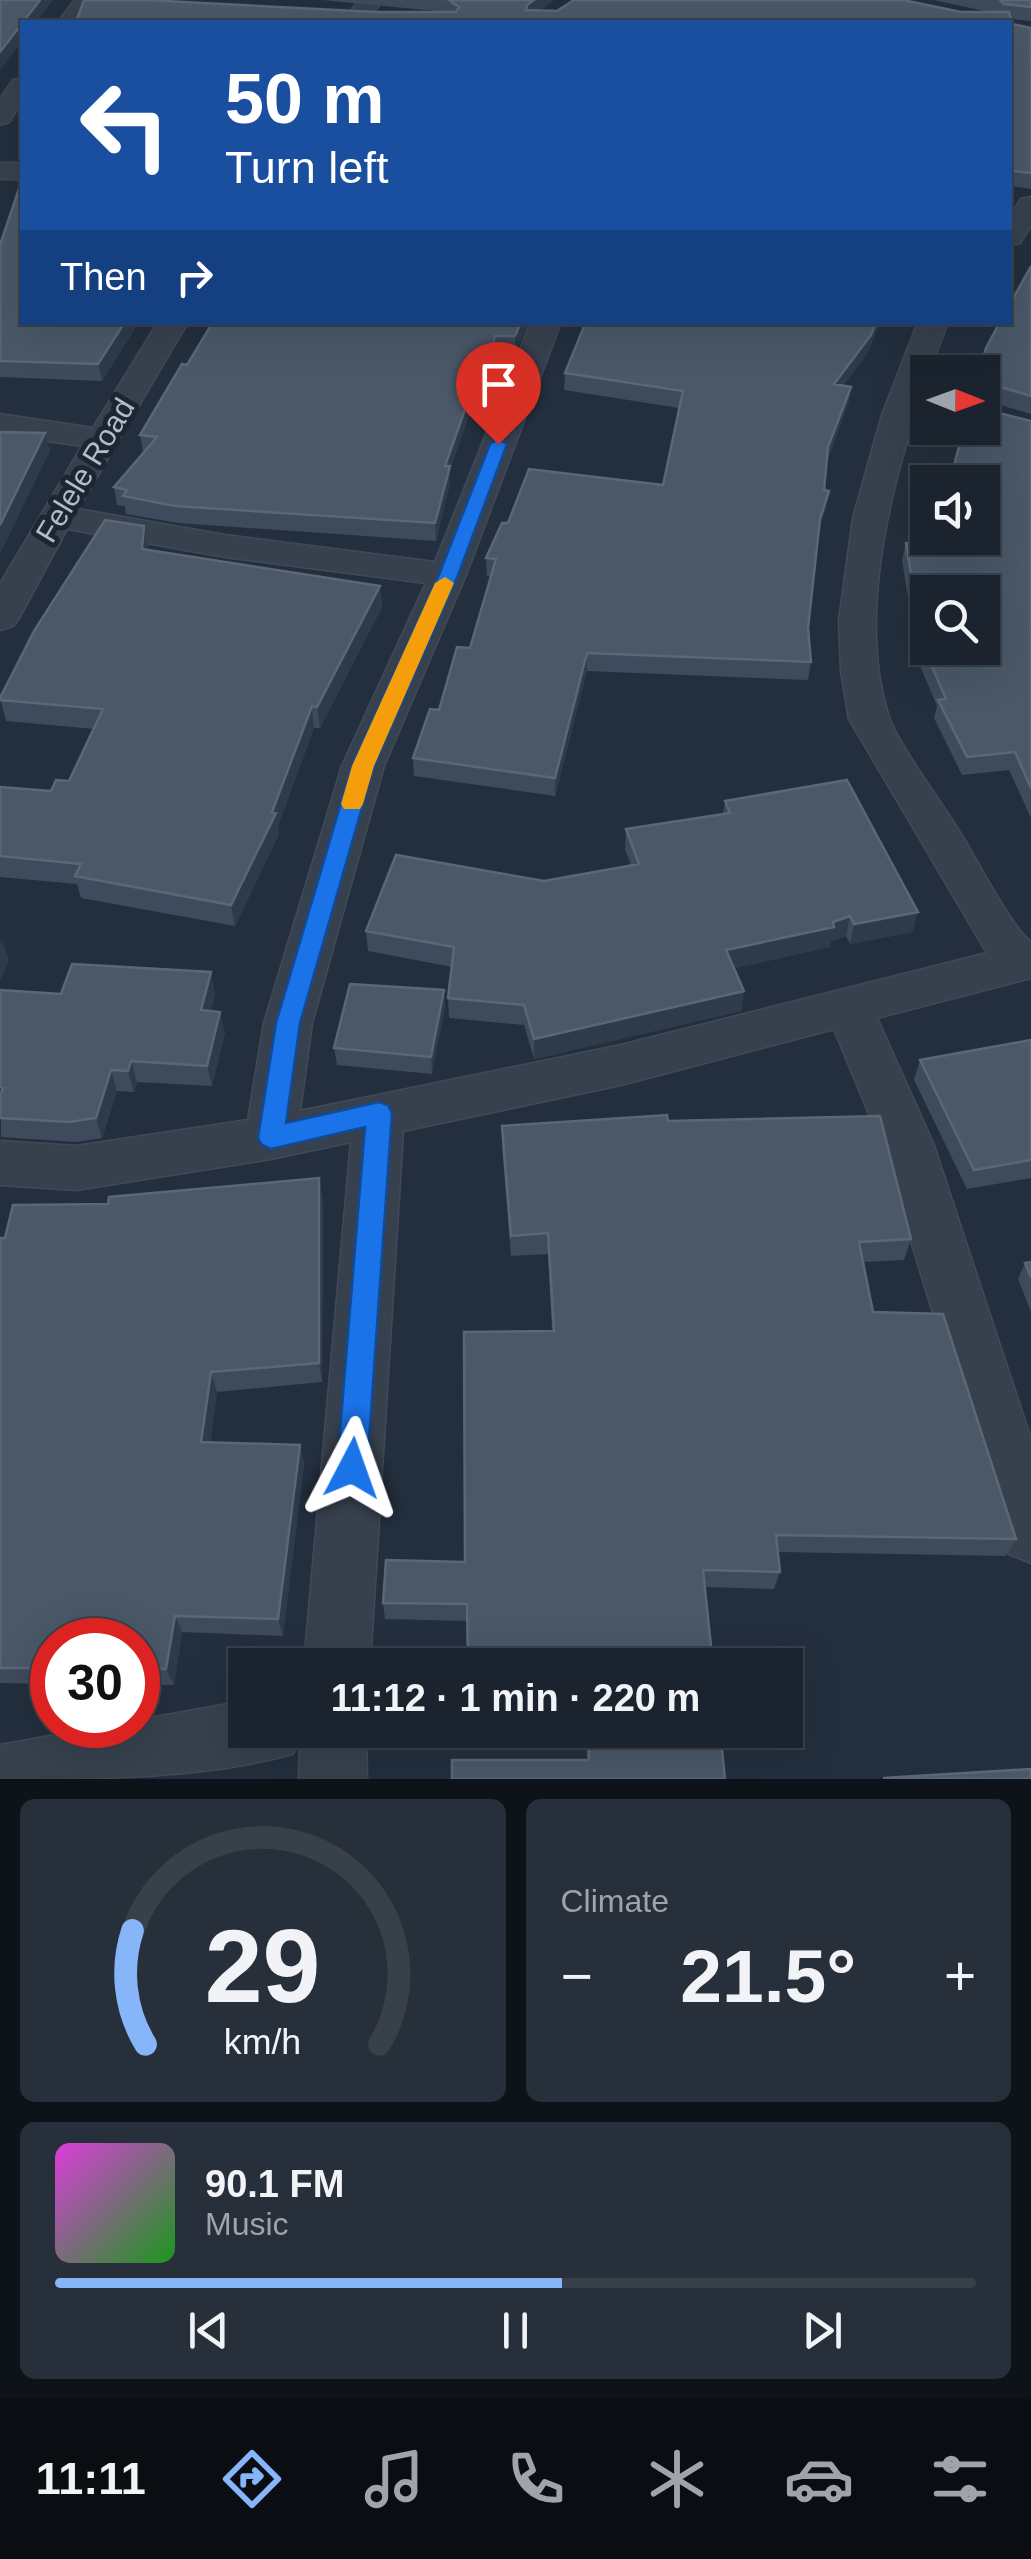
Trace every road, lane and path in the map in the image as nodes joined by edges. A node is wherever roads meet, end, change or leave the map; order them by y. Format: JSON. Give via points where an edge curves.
{"nodes":[{"id":1,"x":86,"y":0,"type":"edge"},
{"id":2,"x":104,"y":1,"type":"edge"},
{"id":3,"x":358,"y":8,"type":"edge"},
{"id":4,"x":392,"y":16,"type":"edge"},
{"id":5,"x":71,"y":20,"type":"edge"},
{"id":6,"x":20,"y":88,"type":"edge"},
{"id":7,"x":0,"y":117,"type":"edge"},
{"id":8,"x":1031,"y":204,"type":"edge"},
{"id":9,"x":1018,"y":239,"type":"edge"},
{"id":10,"x":172,"y":325,"type":"edge"},
{"id":11,"x":545,"y":325,"type":"edge"},
{"id":12,"x":932,"y":325,"type":"edge"},
{"id":13,"x":925,"y":355,"type":"edge"},
{"id":14,"x":910,"y":411,"type":"edge"},
{"id":15,"x":0,"y":424,"type":"edge"},
{"id":16,"x":103,"y":439,"type":"junction"},
{"id":17,"x":56,"y":516,"type":"junction"},
{"id":18,"x":448,"y":575,"type":"junction"},
{"id":19,"x":0,"y":618,"type":"edge"},
{"id":20,"x":1024,"y":962,"type":"edge"},
{"id":21,"x":847,"y":1004,"type":"junction"},
{"id":22,"x":379,"y":1113,"type":"junction"},
{"id":23,"x":271,"y":1138,"type":"junction"},
{"id":24,"x":0,"y":1163,"type":"edge"},
{"id":25,"x":1031,"y":1532,"type":"edge"},
{"id":26,"x":338,"y":1648,"type":"edge"},
{"id":27,"x":228,"y":1738,"type":"edge"},
{"id":28,"x":333,"y":1748,"type":"edge"},
{"id":29,"x":0,"y":1779,"type":"edge"},
{"id":30,"x":334,"y":1779,"type":"edge"}],
"edges":[{"from":1,"to":2,"type":"street"},
{"from":1,"to":5,"type":"street"},
{"from":3,"to":4,"type":"street"},
{"from":6,"to":7,"type":"street"},
{"from":8,"to":9,"type":"street"},
{"from":10,"to":16,"type":"street","name":"Felele Road"},
{"from":11,"to":18,"type":"street"},
{"from":12,"to":13,"type":"street"},
{"from":14,"to":20,"type":"street","via":[[876,501],[856,616],[858,678],[869,719]]},
{"from":15,"to":16,"type":"street"},
{"from":16,"to":17,"type":"street","name":"Felele Road"},
{"from":17,"to":18,"type":"street"},
{"from":17,"to":19,"type":"street","name":"Felele Road"},
{"from":18,"to":23,"type":"street","via":[[363,766],[288,1023]]},
{"from":20,"to":21,"type":"street"},
{"from":21,"to":22,"type":"street","via":[[621,1065]]},
{"from":21,"to":25,"type":"street","via":[[907,1142]]},
{"from":22,"to":23,"type":"street"},
{"from":22,"to":26,"type":"street"},
{"from":23,"to":24,"type":"street","via":[[76,1168]]},
{"from":27,"to":29,"type":"street"},
{"from":28,"to":30,"type":"street"}]}
